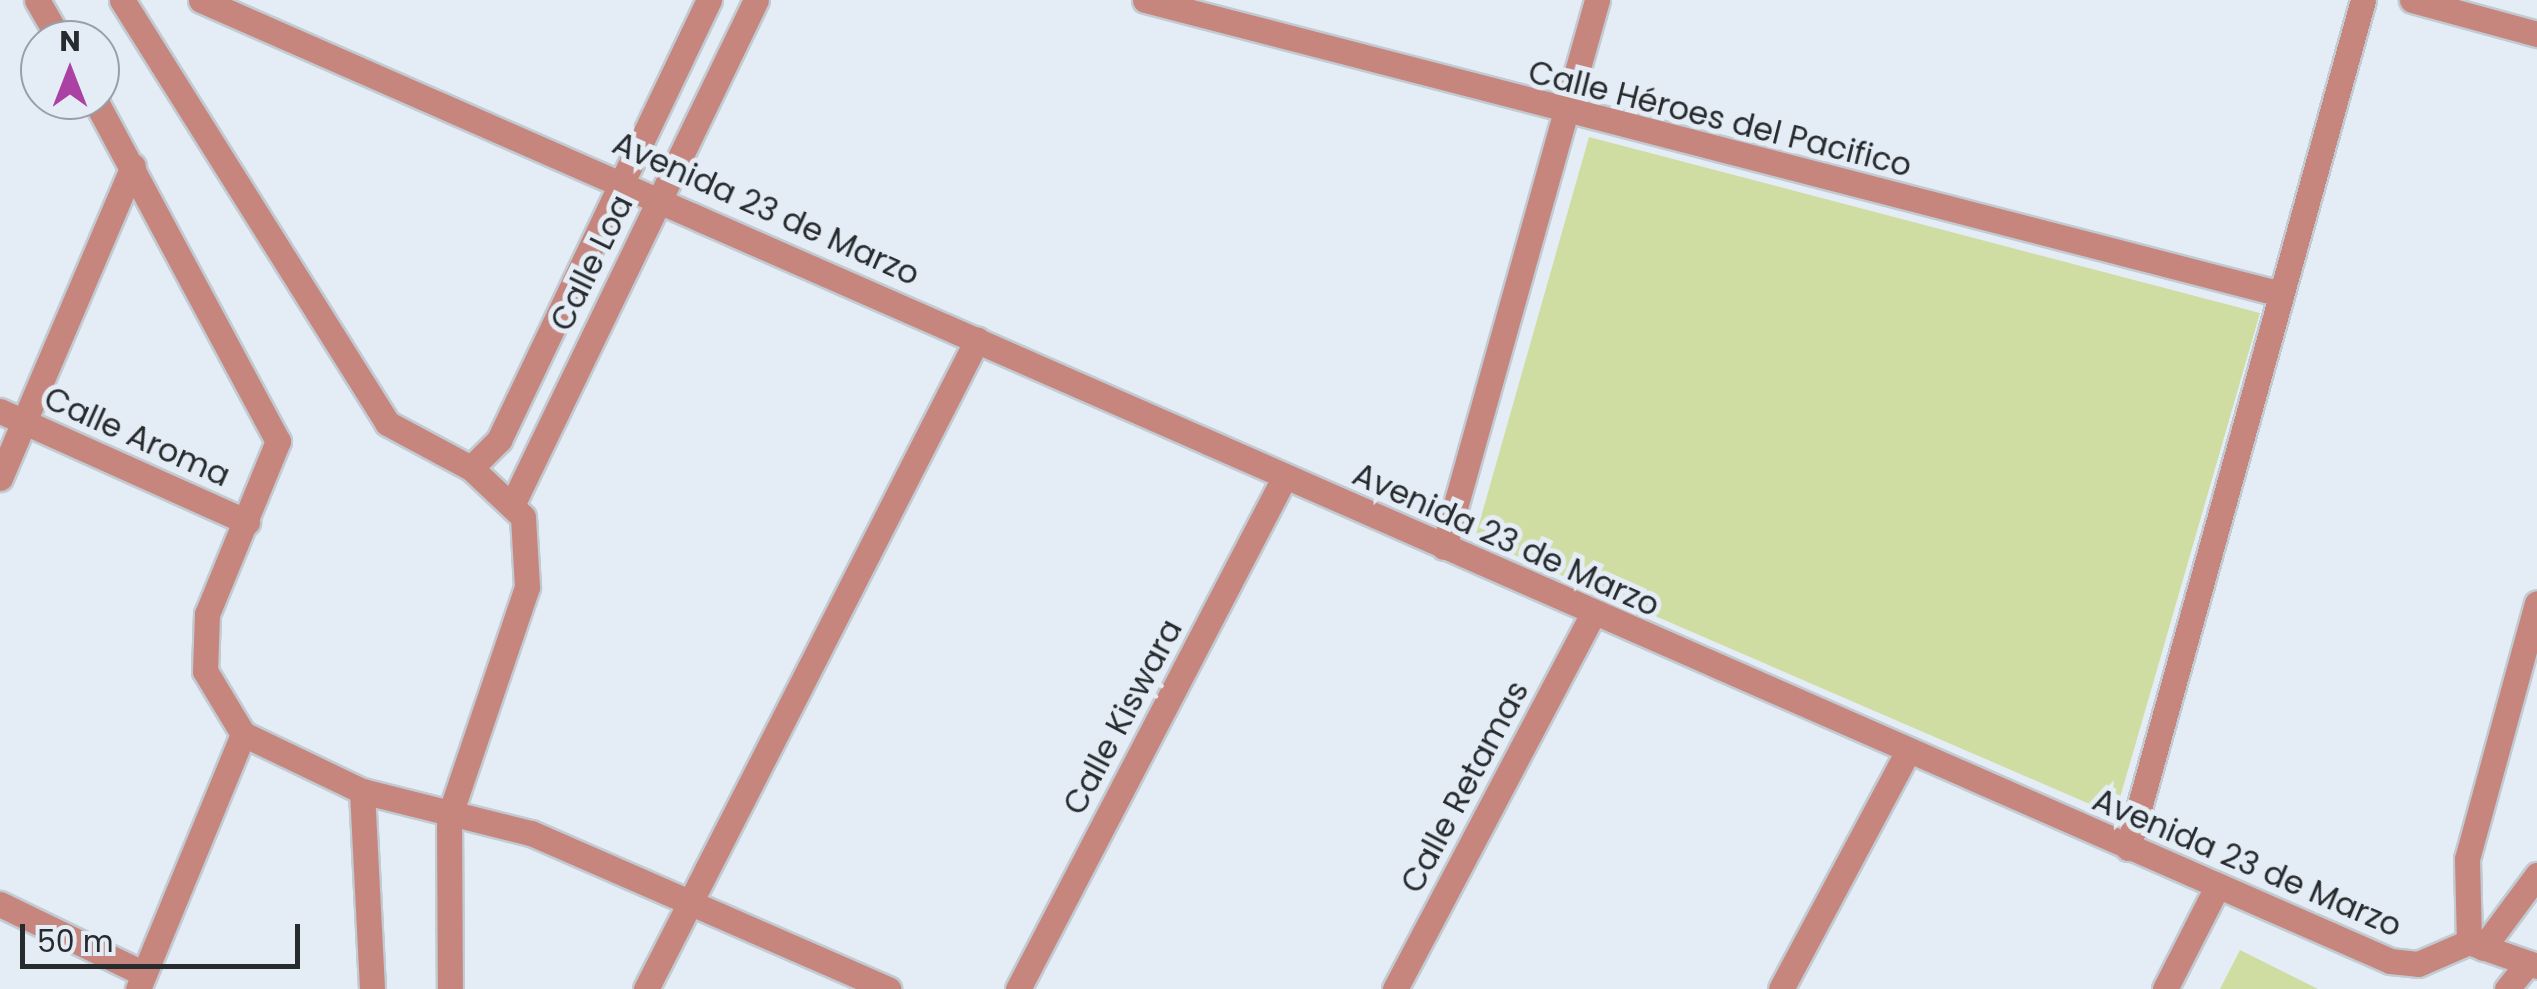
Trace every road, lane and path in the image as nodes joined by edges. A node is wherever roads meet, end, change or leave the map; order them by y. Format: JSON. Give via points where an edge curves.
{"nodes":[{"id":1,"x":122,"y":0,"type":"edge"},
{"id":2,"x":200,"y":0,"type":"edge"},
{"id":3,"x":708,"y":0,"type":"edge"},
{"id":4,"x":756,"y":0,"type":"edge"},
{"id":5,"x":1145,"y":0,"type":"edge"},
{"id":6,"x":1597,"y":0,"type":"edge"},
{"id":7,"x":2364,"y":0,"type":"edge"},
{"id":8,"x":2412,"y":0,"type":"edge"},
{"id":9,"x":2537,"y":34,"type":"edge"},
{"id":10,"x":1565,"y":113,"type":"junction"},
{"id":11,"x":107,"y":120,"type":"edge"},
{"id":12,"x":133,"y":166,"type":"junction"},
{"id":13,"x":624,"y":180,"type":"junction"},
{"id":14,"x":661,"y":196,"type":"junction"},
{"id":15,"x":2281,"y":294,"type":"junction"},
{"id":16,"x":977,"y":340,"type":"junction"},
{"id":17,"x":11,"y":416,"type":"edge"},
{"id":18,"x":471,"y":468,"type":"junction"},
{"id":19,"x":1286,"y":476,"type":"junction"},
{"id":20,"x":0,"y":478,"type":"edge"},
{"id":21,"x":514,"y":501,"type":"junction"},
{"id":22,"x":247,"y":522,"type":"junction"},
{"id":23,"x":1444,"y":547,"type":"junction"},
{"id":24,"x":2537,"y":603,"type":"edge"},
{"id":25,"x":1592,"y":615,"type":"junction"},
{"id":26,"x":243,"y":734,"type":"junction"},
{"id":27,"x":1906,"y":755,"type":"junction"},
{"id":28,"x":362,"y":791,"type":"junction"},
{"id":29,"x":448,"y":817,"type":"junction"},
{"id":30,"x":2128,"y":848,"type":"junction"},
{"id":31,"x":2537,"y":875,"type":"edge"},
{"id":32,"x":2217,"y":887,"type":"junction"},
{"id":33,"x":690,"y":902,"type":"junction"},
{"id":34,"x":0,"y":904,"type":"edge"},
{"id":35,"x":2476,"y":945,"type":"junction"},
{"id":36,"x":2532,"y":965,"type":"edge"},
{"id":37,"x":2400,"y":976,"type":"edge"},
{"id":38,"x":141,"y":982,"type":"edge"},
{"id":39,"x":372,"y":989,"type":"edge"},
{"id":40,"x":450,"y":989,"type":"edge"},
{"id":41,"x":646,"y":989,"type":"edge"},
{"id":42,"x":888,"y":989,"type":"edge"},
{"id":43,"x":1018,"y":989,"type":"edge"},
{"id":44,"x":1395,"y":989,"type":"edge"},
{"id":45,"x":1781,"y":989,"type":"edge"},
{"id":46,"x":2165,"y":989,"type":"edge"},
{"id":47,"x":2507,"y":989,"type":"edge"}],
"edges":[{"from":1,"to":18,"type":"street","via":[[387,423]]},
{"from":2,"to":13,"type":"street","name":"Avenida 23 de Marzo"},
{"from":3,"to":13,"type":"street","name":"Calle Loa"},
{"from":4,"to":14,"type":"street","name":"Calle Loa"},
{"from":5,"to":10,"type":"street","name":"Calle Héroes del Pacifico"},
{"from":6,"to":10,"type":"street"},
{"from":7,"to":15,"type":"street"},
{"from":8,"to":9,"type":"street"},
{"from":10,"to":15,"type":"street","name":"Calle Héroes del Pacifico"},
{"from":10,"to":23,"type":"street"},
{"from":11,"to":12,"type":"street"},
{"from":12,"to":17,"type":"street"},
{"from":12,"to":22,"type":"street","via":[[278,441]]},
{"from":13,"to":14,"type":"street","name":"Avenida 23 de Marzo"},
{"from":13,"to":18,"type":"street","name":"Calle Loa","via":[[499,440]]},
{"from":14,"to":16,"type":"street","name":"Avenida 23 de Marzo"},
{"from":14,"to":21,"type":"street","name":"Calle Loa"},
{"from":15,"to":30,"type":"street"},
{"from":16,"to":19,"type":"street","name":"Avenida 23 de Marzo"},
{"from":16,"to":33,"type":"street"},
{"from":17,"to":20,"type":"street"},
{"from":17,"to":22,"type":"street","name":"Calle Aroma"},
{"from":18,"to":21,"type":"street"},
{"from":19,"to":23,"type":"street","name":"Avenida 23 de Marzo"},
{"from":19,"to":43,"type":"street","name":"Calle Kiswara"},
{"from":21,"to":29,"type":"street","via":[[530,556],[527,587]]},
{"from":22,"to":26,"type":"street","via":[[202,647],[215,694]]},
{"from":23,"to":25,"type":"street","name":"Avenida 23 de Marzo"},
{"from":24,"to":35,"type":"street","via":[[2467,859]]},
{"from":25,"to":27,"type":"street","name":"Avenida 23 de Marzo"},
{"from":25,"to":44,"type":"street","name":"Calle Retamas"},
{"from":26,"to":28,"type":"street"},
{"from":26,"to":38,"type":"street"},
{"from":27,"to":30,"type":"street","name":"Avenida 23 de Marzo"},
{"from":27,"to":45,"type":"street"},
{"from":28,"to":29,"type":"street"},
{"from":28,"to":39,"type":"street"},
{"from":29,"to":33,"type":"street","via":[[531,833]]},
{"from":29,"to":40,"type":"street"},
{"from":30,"to":32,"type":"street","name":"Avenida 23 de Marzo"},
{"from":31,"to":35,"type":"street"},
{"from":32,"to":37,"type":"street","name":"Avenida 23 de Marzo"},
{"from":32,"to":46,"type":"street"},
{"from":33,"to":41,"type":"street"},
{"from":33,"to":42,"type":"street"},
{"from":34,"to":38,"type":"street"},
{"from":35,"to":36,"type":"street"},
{"from":35,"to":37,"type":"street","name":"Avenida 23 de Marzo"},
{"from":36,"to":47,"type":"street"}]}
